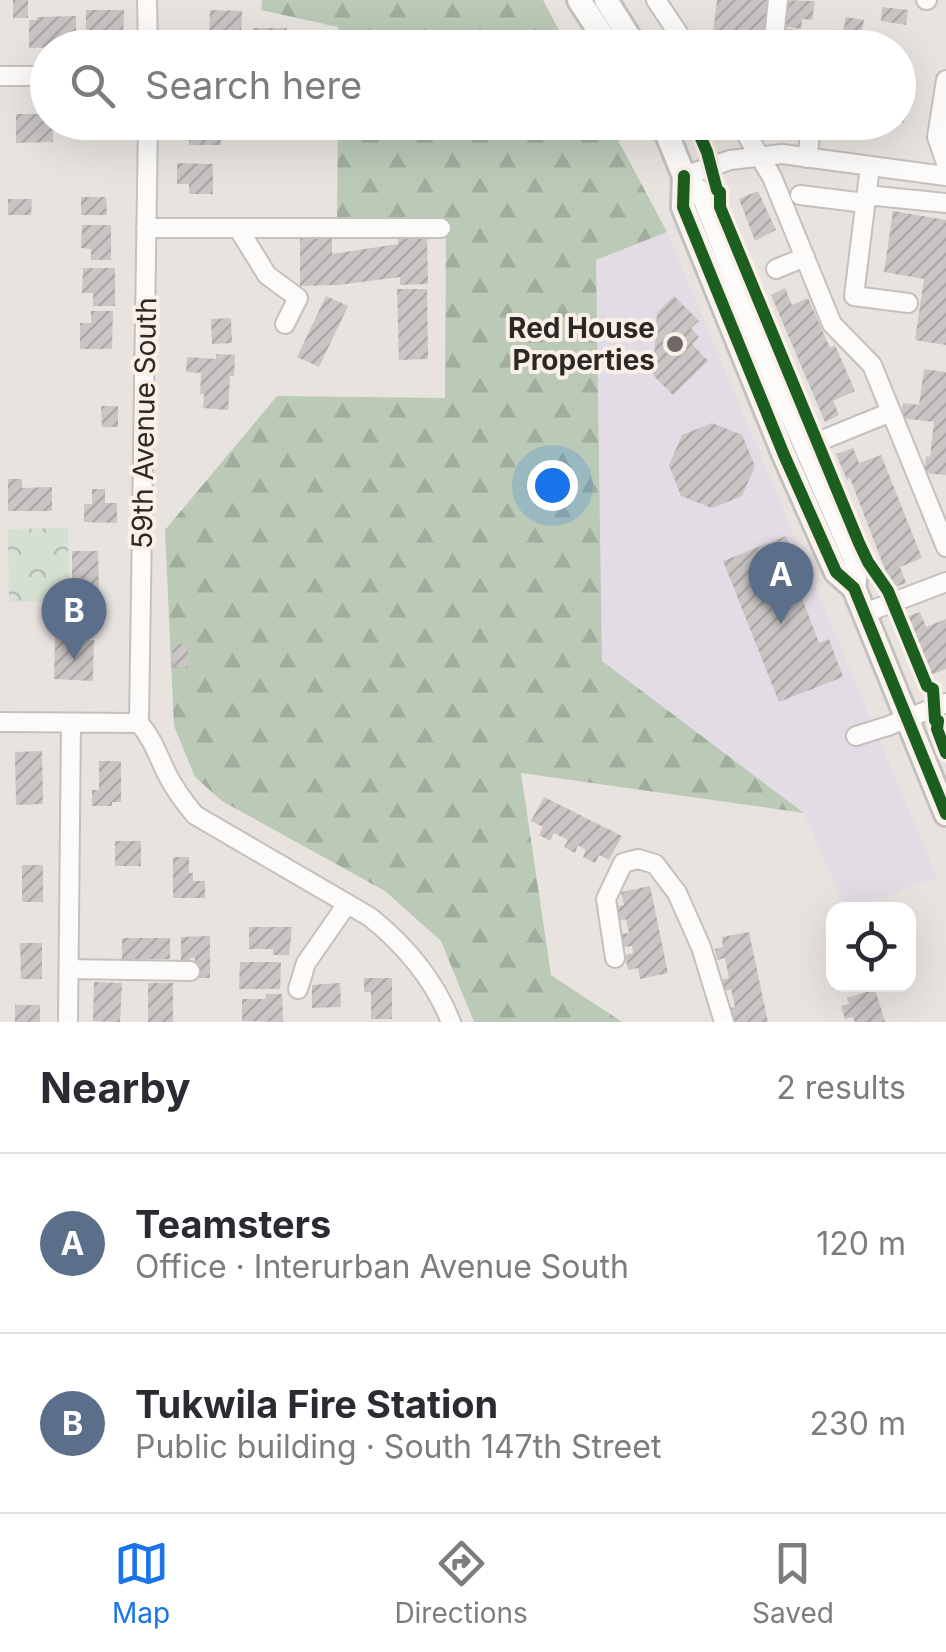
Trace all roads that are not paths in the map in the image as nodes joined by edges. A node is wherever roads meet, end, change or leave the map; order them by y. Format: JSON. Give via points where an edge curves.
{"nodes":[{"id":1,"x":147,"y":0,"type":"edge"},
{"id":2,"x":579,"y":0,"type":"edge"},
{"id":3,"x":606,"y":0,"type":"edge"},
{"id":4,"x":656,"y":0,"type":"edge"},
{"id":5,"x":778,"y":0,"type":"edge"},
{"id":6,"x":148,"y":30,"type":"edge"},
{"id":7,"x":598,"y":30,"type":"edge"},
{"id":8,"x":625,"y":30,"type":"edge"},
{"id":9,"x":676,"y":30,"type":"edge"},
{"id":10,"x":775,"y":30,"type":"edge"},
{"id":11,"x":0,"y":76,"type":"edge"},
{"id":12,"x":30,"y":76,"type":"edge"},
{"id":13,"x":946,"y":80,"type":"edge"},
{"id":14,"x":148,"y":140,"type":"edge"},
{"id":15,"x":669,"y":140,"type":"edge"},
{"id":16,"x":751,"y":140,"type":"edge"},
{"id":17,"x":810,"y":140,"type":"edge"},
{"id":18,"x":761,"y":155,"type":"junction"},
{"id":19,"x":807,"y":158,"type":"junction"},
{"id":20,"x":946,"y":164,"type":"edge"},
{"id":21,"x":870,"y":166,"type":"junction"},
{"id":22,"x":684,"y":176,"type":"junction"},
{"id":23,"x":946,"y":176,"type":"edge"},
{"id":24,"x":800,"y":195,"type":"dead end"},
{"id":25,"x":866,"y":199,"type":"junction"},
{"id":26,"x":946,"y":204,"type":"edge"},
{"id":27,"x":146,"y":228,"type":"junction"},
{"id":28,"x":238,"y":228,"type":"junction"},
{"id":29,"x":441,"y":228,"type":"dead end"},
{"id":30,"x":805,"y":257,"type":"junction"},
{"id":31,"x":776,"y":268,"type":"dead end"},
{"id":32,"x":908,"y":303,"type":"dead end"},
{"id":33,"x":285,"y":324,"type":"dead end"},
{"id":34,"x":891,"y":412,"type":"junction"},
{"id":35,"x":805,"y":447,"type":"junction"},
{"id":36,"x":946,"y":546,"type":"edge"},
{"id":37,"x":945,"y":584,"type":"edge"},
{"id":38,"x":854,"y":588,"type":"junction"},
{"id":39,"x":865,"y":614,"type":"junction"},
{"id":40,"x":946,"y":703,"type":"edge"},
{"id":41,"x":908,"y":719,"type":"junction"},
{"id":42,"x":0,"y":722,"type":"edge"},
{"id":43,"x":71,"y":723,"type":"junction"},
{"id":44,"x":140,"y":724,"type":"junction"},
{"id":45,"x":856,"y":736,"type":"dead end"},
{"id":46,"x":946,"y":814,"type":"edge"},
{"id":47,"x":347,"y":904,"type":"junction"},
{"id":48,"x":615,"y":958,"type":"dead end"},
{"id":49,"x":69,"y":968,"type":"junction"},
{"id":50,"x":190,"y":971,"type":"dead end"},
{"id":51,"x":298,"y":989,"type":"dead end"},
{"id":52,"x":68,"y":1022,"type":"edge"},
{"id":53,"x":451,"y":1022,"type":"edge"},
{"id":54,"x":724,"y":1022,"type":"edge"}],
"edges":[{"from":1,"to":6,"type":"street"},
{"from":2,"to":7,"type":"main road"},
{"from":3,"to":8,"type":"main road"},
{"from":4,"to":9,"type":"street"},
{"from":5,"to":10,"type":"street"},
{"from":11,"to":12,"type":"street"},
{"from":13,"to":20,"type":"street","via":[[937,137]]},
{"from":14,"to":27,"type":"street","name":"59th Avenue South"},
{"from":15,"to":22,"type":"main road"},
{"from":16,"to":18,"type":"street"},
{"from":17,"to":19,"type":"street"},
{"from":18,"to":19,"type":"street"},
{"from":18,"to":22,"type":"street"},
{"from":18,"to":30,"type":"street"},
{"from":19,"to":21,"type":"street"},
{"from":21,"to":23,"type":"street"},
{"from":21,"to":25,"type":"street"},
{"from":22,"to":35,"type":"main road","via":[[704,198]]},
{"from":22,"to":38,"type":"main road","via":[[683,207],[784,455],[836,572]]},
{"from":24,"to":25,"type":"street"},
{"from":25,"to":26,"type":"street"},
{"from":25,"to":32,"type":"street","via":[[854,296]]},
{"from":27,"to":28,"type":"street"},
{"from":27,"to":44,"type":"street","name":"59th Avenue South"},
{"from":28,"to":29,"type":"street"},
{"from":28,"to":33,"type":"street","via":[[267,275],[298,298]]},
{"from":30,"to":31,"type":"street"},
{"from":30,"to":34,"type":"street","via":[[832,324],[872,365]]},
{"from":34,"to":35,"type":"street"},
{"from":34,"to":36,"type":"street"},
{"from":35,"to":38,"type":"main road","via":[[857,564]]},
{"from":37,"to":39,"type":"street"},
{"from":38,"to":39,"type":"main road"},
{"from":39,"to":41,"type":"main road"},
{"from":40,"to":41,"type":"street"},
{"from":41,"to":45,"type":"street"},
{"from":41,"to":46,"type":"main road"},
{"from":42,"to":43,"type":"street"},
{"from":43,"to":44,"type":"street"},
{"from":43,"to":49,"type":"street"},
{"from":44,"to":47,"type":"street","via":[[194,814]]},
{"from":47,"to":51,"type":"street","via":[[306,962]]},
{"from":47,"to":53,"type":"street","via":[[414,957]]},
{"from":48,"to":54,"type":"street","via":[[606,899],[612,884],[623,862],[655,864],[677,893],[701,947]]},
{"from":49,"to":50,"type":"street"},
{"from":49,"to":52,"type":"street"}]}
